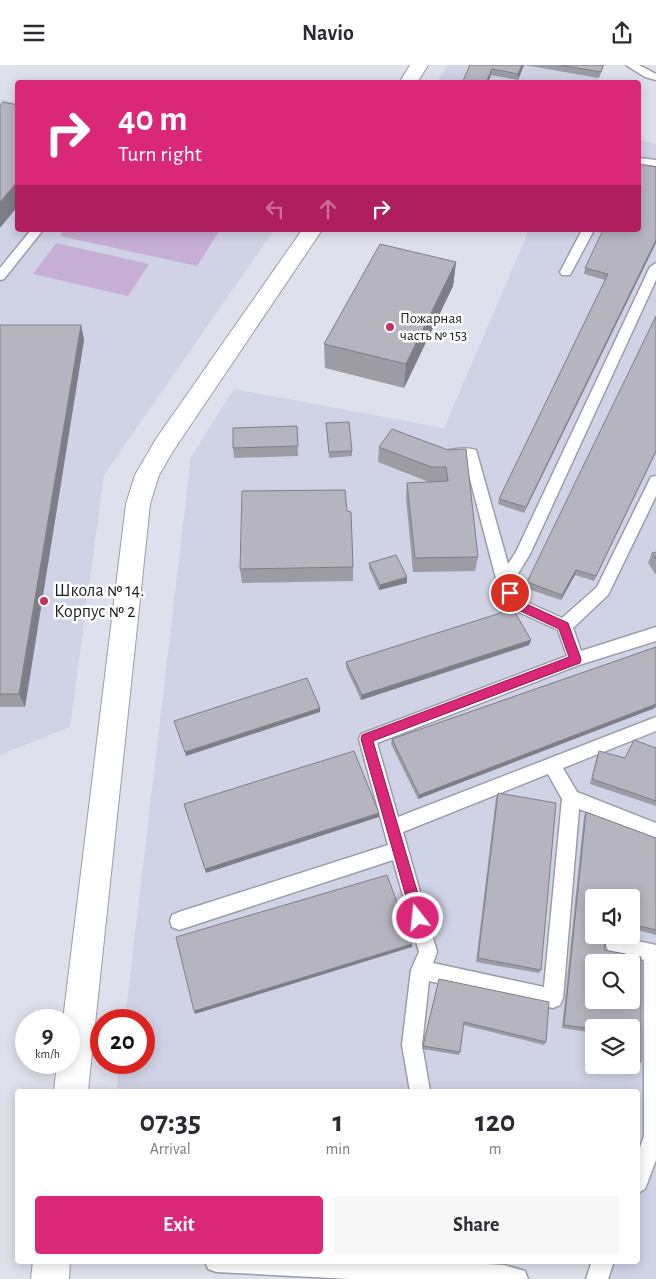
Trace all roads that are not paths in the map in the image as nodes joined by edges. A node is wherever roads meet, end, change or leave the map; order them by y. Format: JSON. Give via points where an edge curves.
{"nodes":[{"id":1,"x":419,"y":65,"type":"edge"},
{"id":2,"x":630,"y":65,"type":"edge"},
{"id":3,"x":656,"y":77,"type":"edge"},
{"id":4,"x":410,"y":80,"type":"edge"},
{"id":5,"x":641,"y":161,"type":"edge"},
{"id":6,"x":656,"y":163,"type":"edge"},
{"id":7,"x":35,"y":232,"type":"edge"},
{"id":8,"x":311,"y":232,"type":"edge"},
{"id":9,"x":587,"y":232,"type":"edge"},
{"id":10,"x":656,"y":267,"type":"edge"},
{"id":11,"x":566,"y":272,"type":"dead end"},
{"id":12,"x":0,"y":276,"type":"edge"},
{"id":13,"x":437,"y":456,"type":"edge"},
{"id":14,"x":656,"y":481,"type":"edge"},
{"id":15,"x":505,"y":582,"type":"junction"},
{"id":16,"x":564,"y":626,"type":"junction"},
{"id":17,"x":656,"y":634,"type":"edge"},
{"id":18,"x":576,"y":659,"type":"junction"},
{"id":19,"x":656,"y":724,"type":"edge"},
{"id":20,"x":552,"y":765,"type":"junction"},
{"id":21,"x":571,"y":798,"type":"junction"},
{"id":22,"x":392,"y":828,"type":"junction"},
{"id":23,"x":656,"y":831,"type":"edge"},
{"id":24,"x":399,"y":850,"type":"junction"},
{"id":25,"x":180,"y":921,"type":"dead end"},
{"id":26,"x":615,"y":945,"type":"dead end"},
{"id":27,"x":421,"y":970,"type":"junction"},
{"id":28,"x":71,"y":1089,"type":"edge"},
{"id":29,"x":420,"y":1089,"type":"edge"},
{"id":30,"x":655,"y":1135,"type":"edge"},
{"id":31,"x":640,"y":1176,"type":"edge"},
{"id":32,"x":52,"y":1264,"type":"edge"},
{"id":33,"x":295,"y":1264,"type":"edge"},
{"id":34,"x":602,"y":1264,"type":"edge"},
{"id":35,"x":505,"y":1272,"type":"edge"},
{"id":36,"x":50,"y":1279,"type":"edge"},
{"id":37,"x":597,"y":1279,"type":"edge"}],
"edges":[{"from":1,"to":4,"type":"street"},
{"from":2,"to":3,"type":"lane"},
{"from":5,"to":6,"type":"lane"},
{"from":7,"to":12,"type":"lane"},
{"from":8,"to":28,"type":"street","via":[[164,445],[147,475],[138,504]]},
{"from":9,"to":11,"type":"lane"},
{"from":10,"to":15,"type":"lane","via":[[522,554]]},
{"from":13,"to":15,"type":"lane","via":[[471,454]]},
{"from":14,"to":16,"type":"lane","via":[[603,591]]},
{"from":15,"to":16,"type":"lane","via":[[516,604]]},
{"from":16,"to":18,"type":"lane"},
{"from":17,"to":18,"type":"lane"},
{"from":18,"to":22,"type":"lane","via":[[366,739]]},
{"from":19,"to":20,"type":"lane"},
{"from":20,"to":21,"type":"lane"},
{"from":20,"to":22,"type":"lane"},
{"from":21,"to":23,"type":"lane"},
{"from":21,"to":27,"type":"lane","via":[[553,998]]},
{"from":22,"to":24,"type":"lane"},
{"from":24,"to":25,"type":"lane"},
{"from":24,"to":27,"type":"lane","via":[[428,952]]},
{"from":26,"to":30,"type":"lane","via":[[654,953]]},
{"from":27,"to":29,"type":"lane","via":[[412,1045]]},
{"from":30,"to":31,"type":"lane"},
{"from":32,"to":36,"type":"street"},
{"from":33,"to":35,"type":"lane"},
{"from":34,"to":37,"type":"lane"}]}
